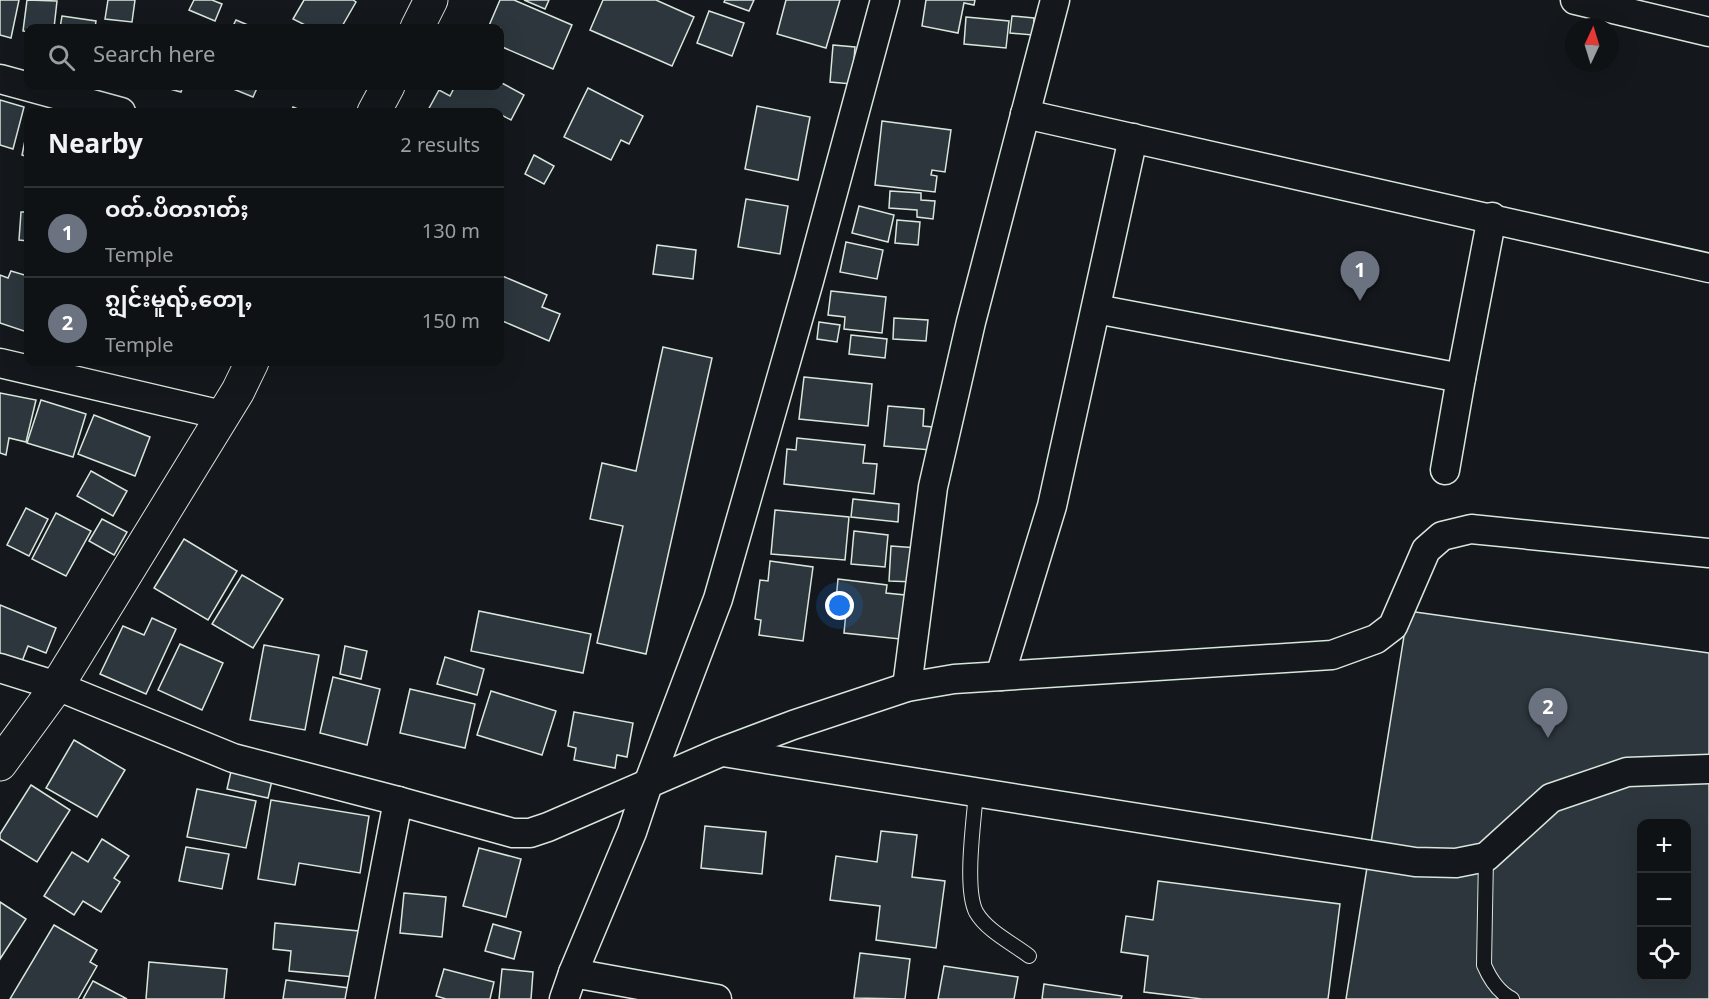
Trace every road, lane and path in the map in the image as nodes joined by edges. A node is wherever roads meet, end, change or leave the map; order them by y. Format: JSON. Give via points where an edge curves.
{"nodes":[{"id":1,"x":431,"y":0,"type":"edge"},
{"id":2,"x":885,"y":0,"type":"edge"},
{"id":3,"x":1055,"y":0,"type":"edge"},
{"id":4,"x":1575,"y":0,"type":"edge"},
{"id":5,"x":419,"y":24,"type":"edge"},
{"id":6,"x":1709,"y":32,"type":"edge"},
{"id":7,"x":0,"y":79,"type":"edge"},
{"id":8,"x":24,"y":86,"type":"edge"},
{"id":9,"x":40,"y":90,"type":"edge"},
{"id":10,"x":386,"y":90,"type":"edge"},
{"id":11,"x":106,"y":108,"type":"edge"},
{"id":12,"x":377,"y":108,"type":"edge"},
{"id":13,"x":1025,"y":114,"type":"junction"},
{"id":14,"x":1133,"y":138,"type":"junction"},
{"id":15,"x":1492,"y":218,"type":"junction"},
{"id":16,"x":1709,"y":268,"type":"edge"},
{"id":17,"x":1096,"y":309,"type":"junction"},
{"id":18,"x":0,"y":363,"type":"edge"},
{"id":19,"x":250,"y":366,"type":"edge"},
{"id":20,"x":1461,"y":378,"type":"junction"},
{"id":21,"x":222,"y":416,"type":"junction"},
{"id":22,"x":1445,"y":470,"type":"dead end"},
{"id":23,"x":1709,"y":553,"type":"edge"},
{"id":24,"x":0,"y":668,"type":"edge"},
{"id":25,"x":1000,"y":676,"type":"junction"},
{"id":26,"x":57,"y":686,"type":"junction"},
{"id":27,"x":908,"y":687,"type":"junction"},
{"id":28,"x":721,"y":752,"type":"junction"},
{"id":29,"x":0,"y":764,"type":"edge"},
{"id":30,"x":1709,"y":770,"type":"edge"},
{"id":31,"x":648,"y":784,"type":"junction"},
{"id":32,"x":976,"y":792,"type":"junction"},
{"id":33,"x":398,"y":801,"type":"junction"},
{"id":34,"x":1486,"y":857,"type":"junction"},
{"id":35,"x":1029,"y":956,"type":"dead end"},
{"id":36,"x":569,"y":986,"type":"edge"},
{"id":37,"x":360,"y":999,"type":"edge"},
{"id":38,"x":717,"y":999,"type":"edge"},
{"id":39,"x":1512,"y":999,"type":"edge"}],
"edges":[{"from":1,"to":5,"type":"highway"},
{"from":2,"to":31,"type":"street","via":[[718,599]]},
{"from":3,"to":13,"type":"street"},
{"from":4,"to":6,"type":"street"},
{"from":7,"to":8,"type":"street"},
{"from":9,"to":11,"type":"street"},
{"from":10,"to":12,"type":"highway"},
{"from":13,"to":14,"type":"street"},
{"from":13,"to":27,"type":"street","via":[[933,487]]},
{"from":14,"to":15,"type":"street"},
{"from":14,"to":17,"type":"street"},
{"from":15,"to":16,"type":"street"},
{"from":15,"to":20,"type":"street"},
{"from":17,"to":20,"type":"street"},
{"from":17,"to":25,"type":"street","via":[[1052,506]]},
{"from":18,"to":21,"type":"street"},
{"from":19,"to":21,"type":"highway"},
{"from":20,"to":22,"type":"street"},
{"from":21,"to":26,"type":"highway"},
{"from":23,"to":25,"type":"street","via":[[1471,529],[1442,536],[1426,550],[1393,626],[1376,639],[1332,655]]},
{"from":24,"to":26,"type":"street"},
{"from":25,"to":27,"type":"street"},
{"from":26,"to":29,"type":"highway"},
{"from":26,"to":33,"type":"street","via":[[232,758]]},
{"from":27,"to":28,"type":"street"},
{"from":28,"to":31,"type":"street"},
{"from":28,"to":32,"type":"street"},
{"from":30,"to":34,"type":"street","via":[[1627,772],[1551,798]]},
{"from":31,"to":33,"type":"street","via":[[530,833],[513,833]]},
{"from":31,"to":36,"type":"street"},
{"from":32,"to":34,"type":"street","via":[[1416,862],[1456,863]]},
{"from":32,"to":35,"type":"lane","via":[[971,892],[976,911],[988,927]]},
{"from":33,"to":37,"type":"street"},
{"from":34,"to":39,"type":"lane","via":[[1484,965],[1491,980]]},
{"from":36,"to":38,"type":"street"}]}
